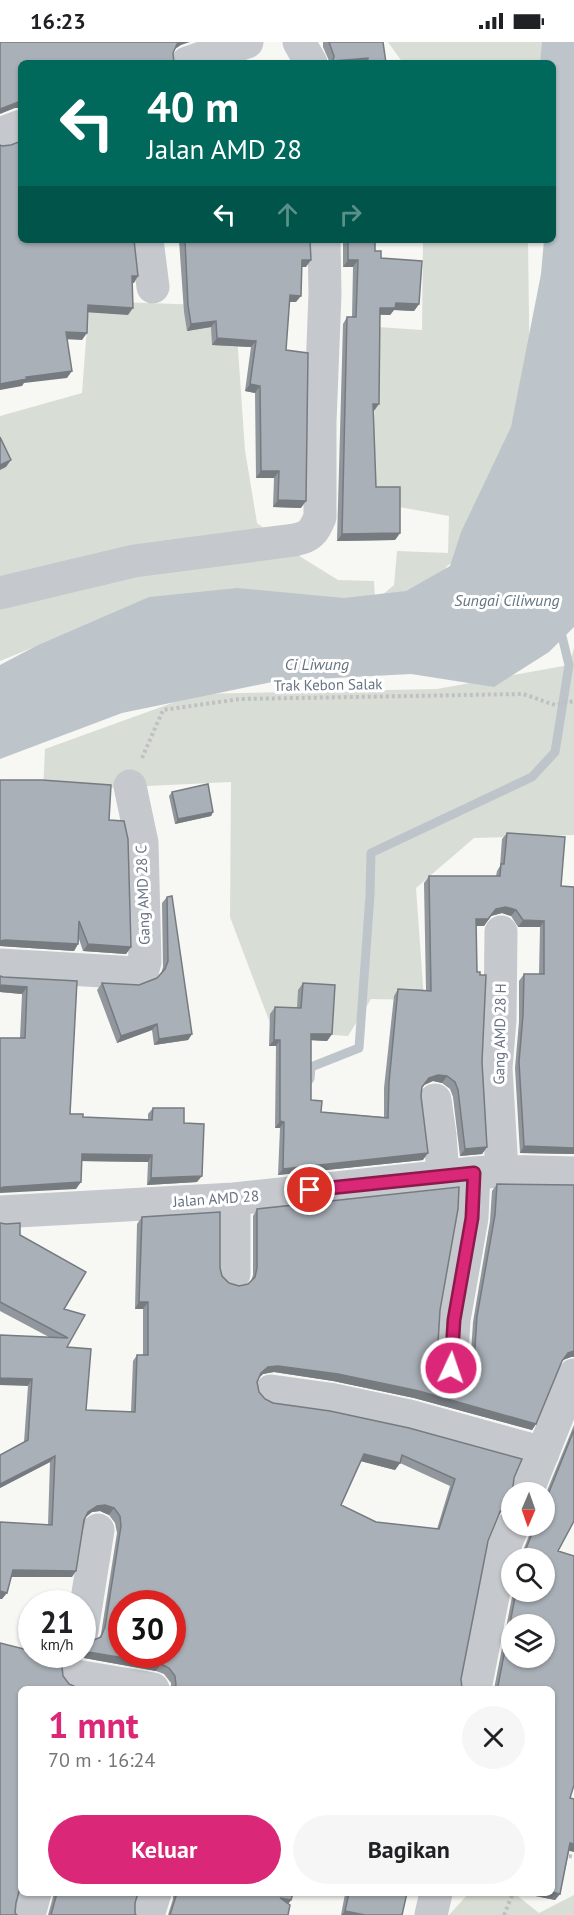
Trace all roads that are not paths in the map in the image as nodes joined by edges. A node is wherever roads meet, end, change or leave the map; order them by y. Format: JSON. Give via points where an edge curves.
{"nodes":[{"id":1,"x":247,"y":42,"type":"edge"},
{"id":2,"x":299,"y":42,"type":"edge"},
{"id":3,"x":196,"y":60,"type":"edge"},
{"id":4,"x":309,"y":60,"type":"edge"},
{"id":5,"x":18,"y":127,"type":"edge"},
{"id":6,"x":0,"y":134,"type":"edge"},
{"id":7,"x":147,"y":243,"type":"edge"},
{"id":8,"x":324,"y":243,"type":"edge"},
{"id":9,"x":153,"y":287,"type":"dead end"},
{"id":10,"x":0,"y":593,"type":"edge"},
{"id":11,"x":130,"y":786,"type":"road end"},
{"id":12,"x":501,"y":933,"type":"dead end"},
{"id":13,"x":0,"y":965,"type":"edge"},
{"id":14,"x":435,"y":1100,"type":"dead end"},
{"id":15,"x":473,"y":1173,"type":"junction"},
{"id":16,"x":574,"y":1173,"type":"edge"},
{"id":17,"x":234,"y":1199,"type":"junction"},
{"id":18,"x":0,"y":1212,"type":"edge"},
{"id":19,"x":234,"y":1274,"type":"dead end"},
{"id":20,"x":451,"y":1368,"type":"dead end"},
{"id":21,"x":574,"y":1375,"type":"edge"},
{"id":22,"x":271,"y":1391,"type":"dead end"},
{"id":23,"x":543,"y":1454,"type":"junction"},
{"id":24,"x":530,"y":1482,"type":"edge"},
{"id":25,"x":98,"y":1530,"type":"dead end"},
{"id":26,"x":509,"y":1536,"type":"edge"},
{"id":27,"x":88,"y":1590,"type":"edge"},
{"id":28,"x":75,"y":1673,"type":"edge"},
{"id":29,"x":138,"y":1686,"type":"edge"},
{"id":30,"x":476,"y":1686,"type":"edge"},
{"id":31,"x":35,"y":1896,"type":"edge"},
{"id":32,"x":154,"y":1896,"type":"edge"},
{"id":33,"x":435,"y":1896,"type":"edge"},
{"id":34,"x":29,"y":1915,"type":"edge"},
{"id":35,"x":148,"y":1915,"type":"edge"},
{"id":36,"x":431,"y":1915,"type":"edge"}],
"edges":[{"from":1,"to":3,"type":"street"},
{"from":2,"to":4,"type":"street"},
{"from":5,"to":6,"type":"street"},
{"from":7,"to":9,"type":"street"},
{"from":8,"to":10,"type":"street","via":[[320,518],[315,531],[294,540],[134,561]]},
{"from":11,"to":13,"type":"street","name":"Gang AMD 28 C","via":[[142,843],[143,969],[136,973]]},
{"from":12,"to":15,"type":"street","name":"Gang AMD 28 H","via":[[496,1068]]},
{"from":14,"to":15,"type":"street","via":[[440,1135]]},
{"from":15,"to":16,"type":"street","name":"Jalan AMD 28"},
{"from":15,"to":17,"type":"street","name":"Jalan AMD 28"},
{"from":15,"to":20,"type":"street","via":[[472,1218],[454,1320]]},
{"from":17,"to":18,"type":"street","name":"Jalan AMD 28"},
{"from":17,"to":19,"type":"street"},
{"from":21,"to":23,"type":"street"},
{"from":22,"to":23,"type":"street","via":[[409,1416]]},
{"from":23,"to":24,"type":"street"},
{"from":25,"to":27,"type":"street"},
{"from":26,"to":30,"type":"street","via":[[501,1555]]},
{"from":28,"to":29,"type":"street"},
{"from":31,"to":34,"type":"street"},
{"from":32,"to":35,"type":"street"},
{"from":33,"to":36,"type":"street"}]}
